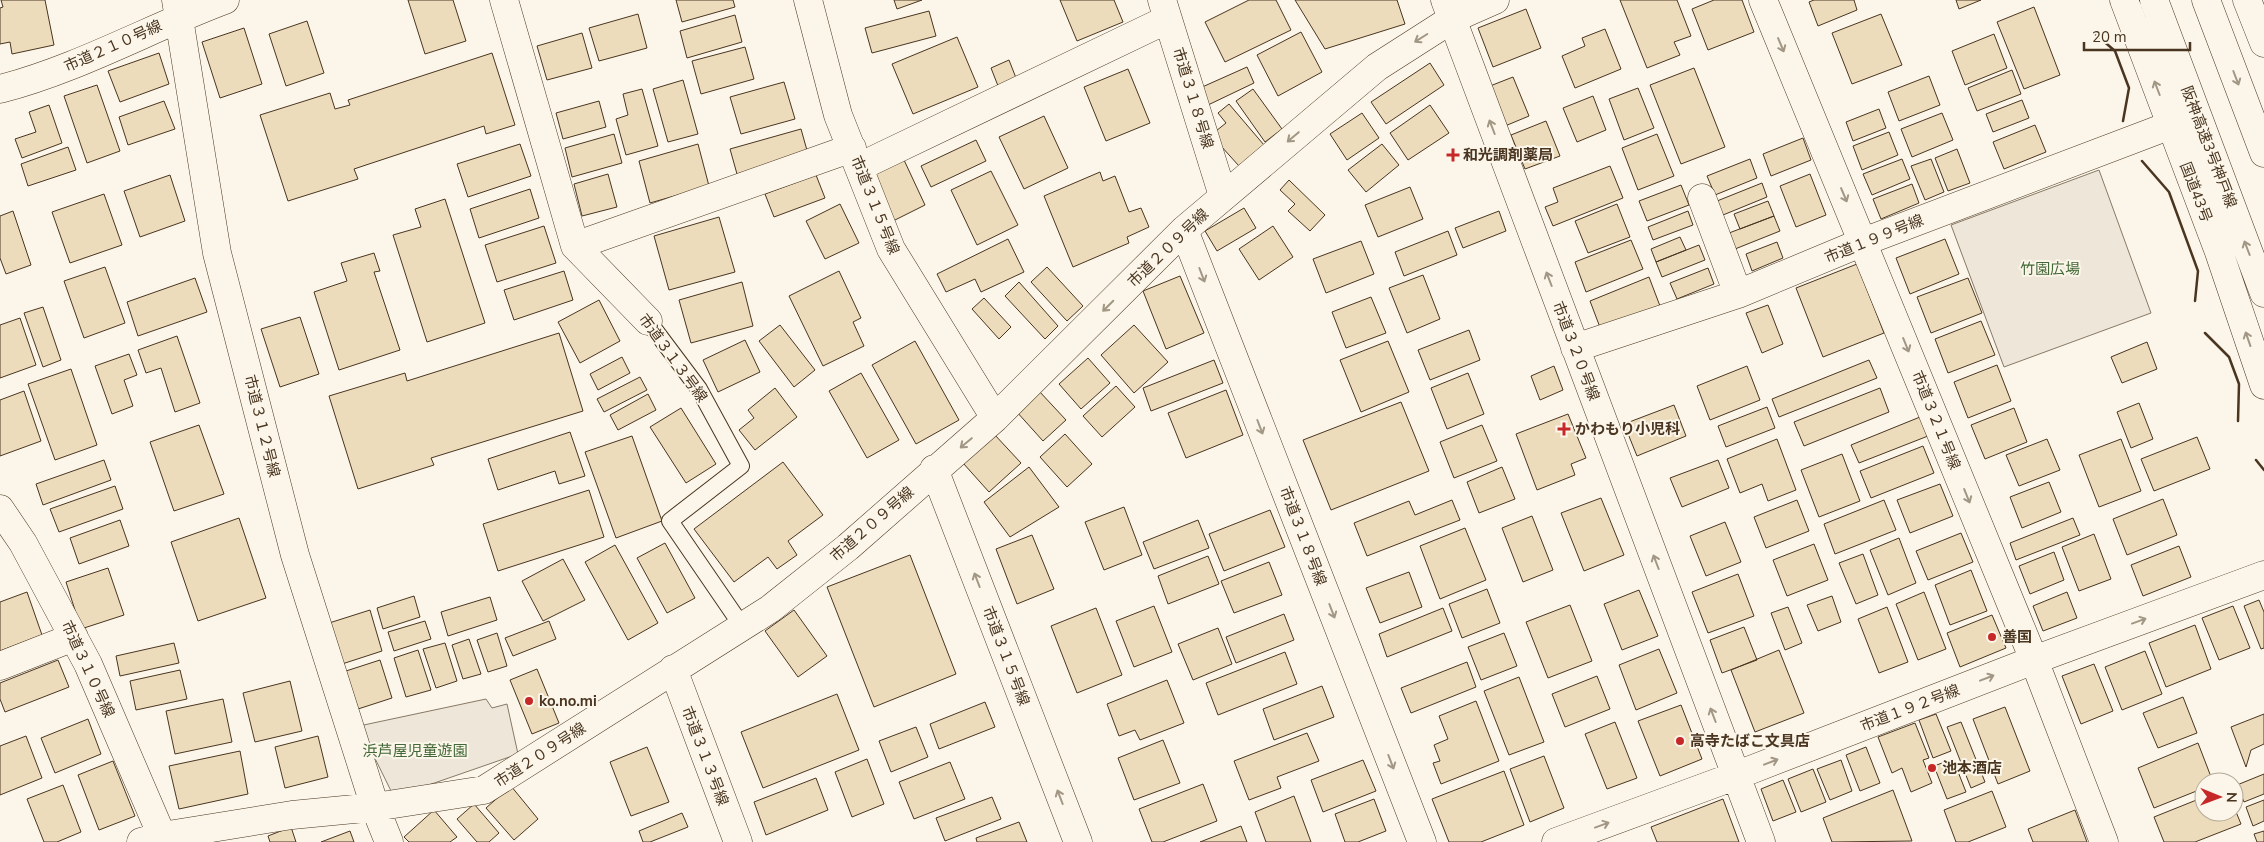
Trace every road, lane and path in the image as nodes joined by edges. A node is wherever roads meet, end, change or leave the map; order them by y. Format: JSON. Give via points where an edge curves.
{"nodes":[{"id":1,"x":225,"y":0,"type":"edge"},
{"id":2,"x":504,"y":0,"type":"edge"},
{"id":3,"x":808,"y":0,"type":"edge"},
{"id":4,"x":1495,"y":0,"type":"edge"},
{"id":5,"x":2124,"y":0,"type":"edge"},
{"id":6,"x":2154,"y":0,"type":"edge"},
{"id":7,"x":2206,"y":0,"type":"edge"},
{"id":8,"x":2247,"y":0,"type":"edge"},
{"id":9,"x":1771,"y":3,"type":"edge"},
{"id":10,"x":178,"y":8,"type":"edge"},
{"id":11,"x":1165,"y":9,"type":"edge"},
{"id":12,"x":1448,"y":10,"type":"edge"},
{"id":13,"x":2264,"y":43,"type":"edge"},
{"id":14,"x":0,"y":89,"type":"edge"},
{"id":15,"x":2171,"y":125,"type":"junction"},
{"id":16,"x":2264,"y":153,"type":"edge"},
{"id":17,"x":855,"y":158,"type":"junction"},
{"id":18,"x":1223,"y":196,"type":"junction"},
{"id":19,"x":1702,"y":198,"type":"dead end"},
{"id":20,"x":1184,"y":230,"type":"junction"},
{"id":21,"x":1863,"y":242,"type":"junction"},
{"id":22,"x":575,"y":246,"type":"junction"},
{"id":23,"x":2264,"y":293,"type":"edge"},
{"id":24,"x":1738,"y":294,"type":"junction"},
{"id":25,"x":648,"y":321,"type":"joint"},
{"id":26,"x":1575,"y":348,"type":"junction"},
{"id":27,"x":2264,"y":385,"type":"edge"},
{"id":28,"x":995,"y":418,"type":"junction"},
{"id":29,"x":934,"y":469,"type":"junction"},
{"id":30,"x":0,"y":509,"type":"edge"},
{"id":31,"x":2264,"y":575,"type":"edge"},
{"id":32,"x":742,"y":626,"type":"junction"},
{"id":33,"x":74,"y":637,"type":"junction"},
{"id":34,"x":2034,"y":660,"type":"junction"},
{"id":35,"x":0,"y":666,"type":"edge"},
{"id":36,"x":673,"y":669,"type":"junction"},
{"id":37,"x":1735,"y":776,"type":"junction"},
{"id":38,"x":375,"y":807,"type":"junction"},
{"id":39,"x":152,"y":839,"type":"edge"},
{"id":40,"x":389,"y":842,"type":"edge"},
{"id":41,"x":738,"y":842,"type":"edge"},
{"id":42,"x":1078,"y":842,"type":"edge"},
{"id":43,"x":1422,"y":842,"type":"edge"},
{"id":44,"x":1556,"y":842,"type":"edge"},
{"id":45,"x":1761,"y":842,"type":"edge"},
{"id":46,"x":2104,"y":842,"type":"edge"}],
"edges":[{"from":1,"to":10,"type":"main road","name":"市道２１０号線"},
{"from":2,"to":22,"type":"main road","name":"市道３１３号線"},
{"from":3,"to":17,"type":"main road","name":"市道３１５号線","via":[[838,115]]},
{"from":4,"to":12,"type":"main road","name":"市道２０９号線"},
{"from":15,"to":5,"type":"main road","name":"国道43号","one_way":true},
{"from":23,"to":6,"type":"main road","name":"阪神高速3号神戸線","one_way":true},
{"from":7,"to":16,"type":"main road","one_way":true},
{"from":8,"to":13,"type":"main road"},
{"from":9,"to":21,"type":"main road","name":"市道３２１号線","one_way":true},
{"from":10,"to":14,"type":"main road","name":"市道２１０号線","via":[[36,80]]},
{"from":10,"to":38,"type":"main road","name":"市道３１２号線","via":[[217,253],[294,555]]},
{"from":11,"to":17,"type":"main road"},
{"from":11,"to":18,"type":"main road","name":"市道３１８号線"},
{"from":12,"to":18,"type":"main road","name":"市道２０９号線","one_way":true},
{"from":26,"to":12,"type":"main road","name":"市道３２０号線","one_way":true},
{"from":15,"to":21,"type":"main road","name":"市道１９９号線"},
{"from":27,"to":15,"type":"main road","name":"国道43号","one_way":true},
{"from":17,"to":22,"type":"main road"},
{"from":17,"to":28,"type":"main road","name":"市道３１５号線","via":[[891,249]]},
{"from":18,"to":20,"type":"main road","name":"市道２０９号線"},
{"from":19,"to":24,"type":"main road"},
{"from":20,"to":28,"type":"main road","name":"市道２０９号線","one_way":true},
{"from":20,"to":43,"type":"main road","name":"市道３１８号線","one_way":true},
{"from":21,"to":24,"type":"main road","name":"市道１９９号線"},
{"from":21,"to":34,"type":"main road","name":"市道３２１号線","one_way":true},
{"from":22,"to":25,"type":"main road","name":"市道３１３号線"},
{"from":24,"to":26,"type":"main road","name":"市道１９９号線"},
{"from":25,"to":32,"type":"lane","name":"市道３１３号線","via":[[698,389],[741,466],[670,521]]},
{"from":37,"to":26,"type":"main road","name":"市道３２０号線","one_way":true},
{"from":28,"to":29,"type":"main road","name":"市道２０９号線","one_way":true},
{"from":29,"to":32,"type":"main road","name":"市道２０９号線","via":[[848,547],[770,609]]},
{"from":42,"to":29,"type":"main road","name":"市道３１５号線","one_way":true},
{"from":30,"to":33,"type":"main road","name":"市道３１０号線","via":[[23,543]]},
{"from":34,"to":31,"type":"main road","name":"市道１９２号線","one_way":true},
{"from":32,"to":36,"type":"main road","name":"市道２０９号線"},
{"from":33,"to":35,"type":"main road"},
{"from":33,"to":39,"type":"main road","name":"市道３１０号線","via":[[88,664]]},
{"from":37,"to":34,"type":"main road","name":"市道１９２号線","one_way":true},
{"from":34,"to":46,"type":"main road","name":"市道３２１号線"},
{"from":36,"to":38,"type":"main road","name":"市道２０９号線","via":[[484,790]]},
{"from":36,"to":41,"type":"main road","name":"市道３１３号線"},
{"from":44,"to":37,"type":"main road","name":"市道１９２号線","one_way":true},
{"from":37,"to":45,"type":"main road","name":"市道３２０号線"},
{"from":38,"to":39,"type":"main road","name":"市道２０９号線","via":[[292,815]]},
{"from":38,"to":40,"type":"main road","name":"市道３１２号線"}]}
